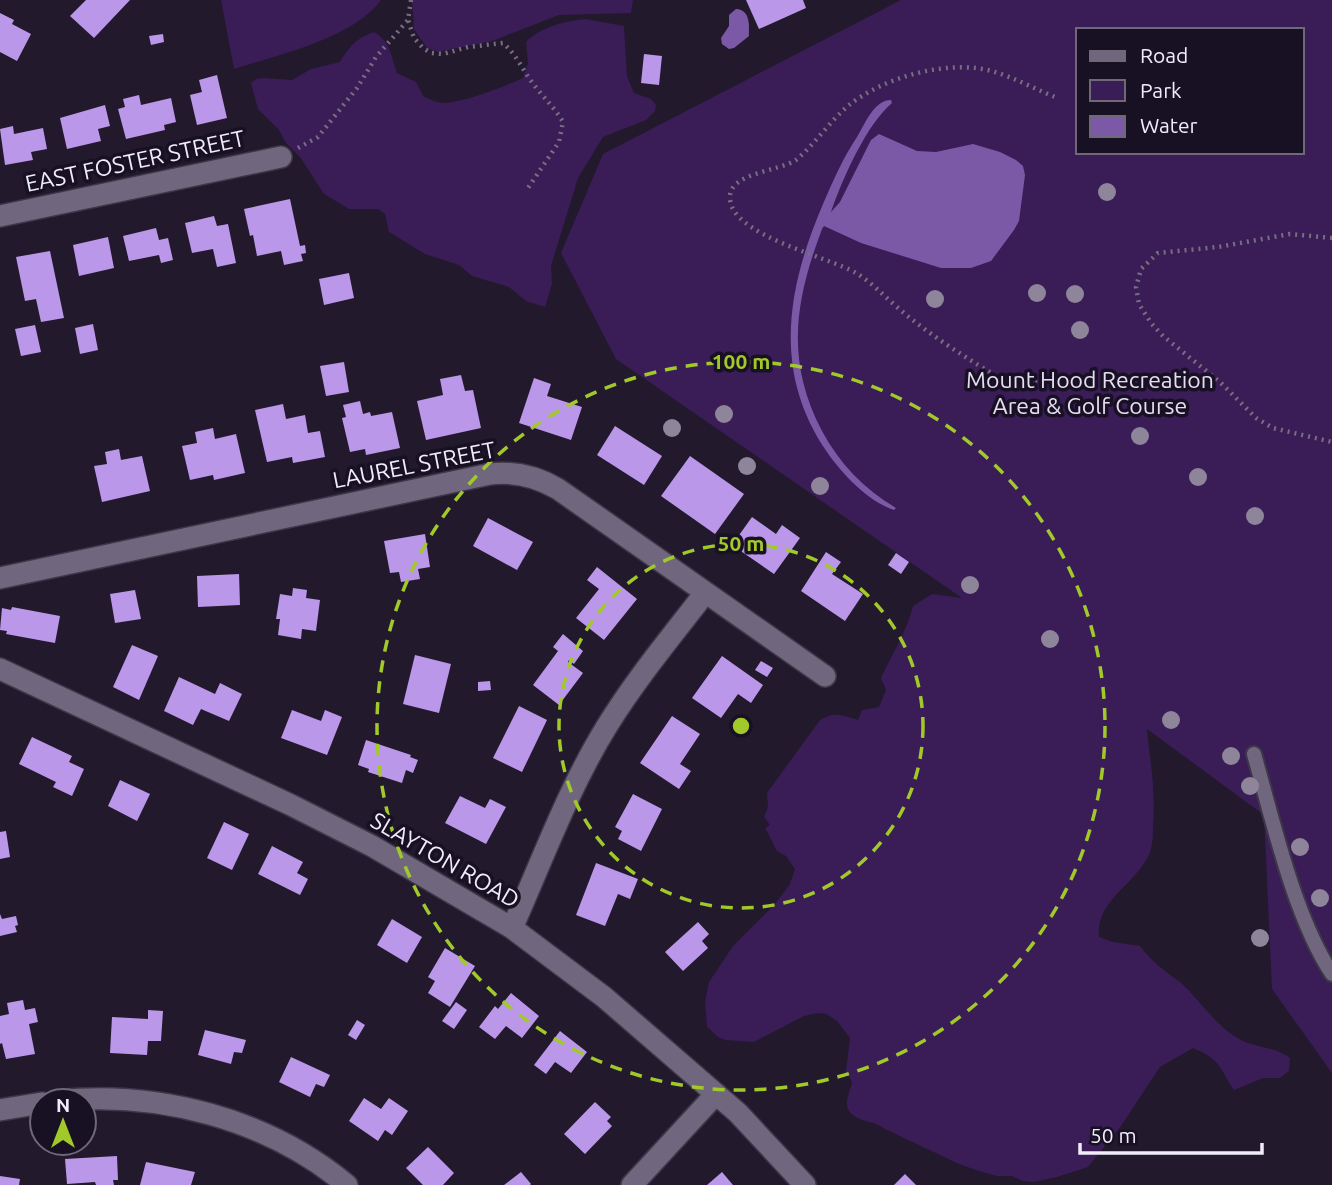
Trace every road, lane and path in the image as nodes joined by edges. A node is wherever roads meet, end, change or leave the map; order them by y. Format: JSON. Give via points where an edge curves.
{"nodes":[{"id":1,"x":411,"y":0,"type":"edge"},
{"id":2,"x":408,"y":20,"type":"junction"},
{"id":3,"x":1055,"y":97,"type":"dead end"},
{"id":4,"x":281,"y":157,"type":"joint"},
{"id":5,"x":528,"y":188,"type":"dead end"},
{"id":6,"x":0,"y":216,"type":"edge"},
{"id":7,"x":1332,"y":239,"type":"edge"},
{"id":8,"x":1044,"y":379,"type":"dead end"},
{"id":9,"x":1332,"y":442,"type":"edge"},
{"id":10,"x":0,"y":578,"type":"edge"},
{"id":11,"x":705,"y":593,"type":"junction"},
{"id":12,"x":0,"y":669,"type":"edge"},
{"id":13,"x":825,"y":676,"type":"dead end"},
{"id":14,"x":1254,"y":754,"type":"dead end"},
{"id":15,"x":512,"y":928,"type":"junction"},
{"id":16,"x":1332,"y":974,"type":"edge"},
{"id":17,"x":716,"y":1094,"type":"junction"},
{"id":18,"x":98,"y":1100,"type":"edge"},
{"id":19,"x":28,"y":1105,"type":"edge"},
{"id":20,"x":0,"y":1110,"type":"edge"},
{"id":21,"x":347,"y":1185,"type":"edge"},
{"id":22,"x":632,"y":1185,"type":"edge"},
{"id":23,"x":805,"y":1185,"type":"edge"}],
"edges":[{"from":1,"to":2,"type":"path"},
{"from":2,"to":4,"type":"path","via":[[318,136]]},
{"from":2,"to":5,"type":"path","via":[[414,38],[431,53],[503,43],[554,107],[563,122],[559,142]]},
{"from":3,"to":8,"type":"path","via":[[997,72],[963,67],[911,75],[870,90],[787,166],[743,179],[731,188],[731,204],[738,215],[764,235],[843,265],[987,370],[1024,383]]},
{"from":4,"to":6,"type":"street","name":"EAST FOSTER STREET"},
{"from":7,"to":9,"type":"path","via":[[1290,234],[1158,253],[1146,263],[1136,287],[1139,304],[1151,323],[1256,418],[1273,428]]},
{"from":10,"to":11,"type":"street","name":"LAUREL STREET","via":[[508,473],[534,477],[558,489]]},
{"from":11,"to":13,"type":"street","name":"LAUREL STREET"},
{"from":11,"to":15,"type":"street","via":[[606,727]]},
{"from":12,"to":15,"type":"street","name":"SLAYTON ROAD","via":[[291,805],[394,858]]},
{"from":14,"to":16,"type":"lane","via":[[1291,880],[1318,952]]},
{"from":15,"to":17,"type":"street","name":"SLAYTON ROAD","via":[[604,997]]},
{"from":17,"to":22,"type":"street"},
{"from":17,"to":23,"type":"street","name":"SLAYTON ROAD"},
{"from":18,"to":21,"type":"street","via":[[162,1103],[237,1123],[307,1156]]},
{"from":19,"to":20,"type":"street"}]}
